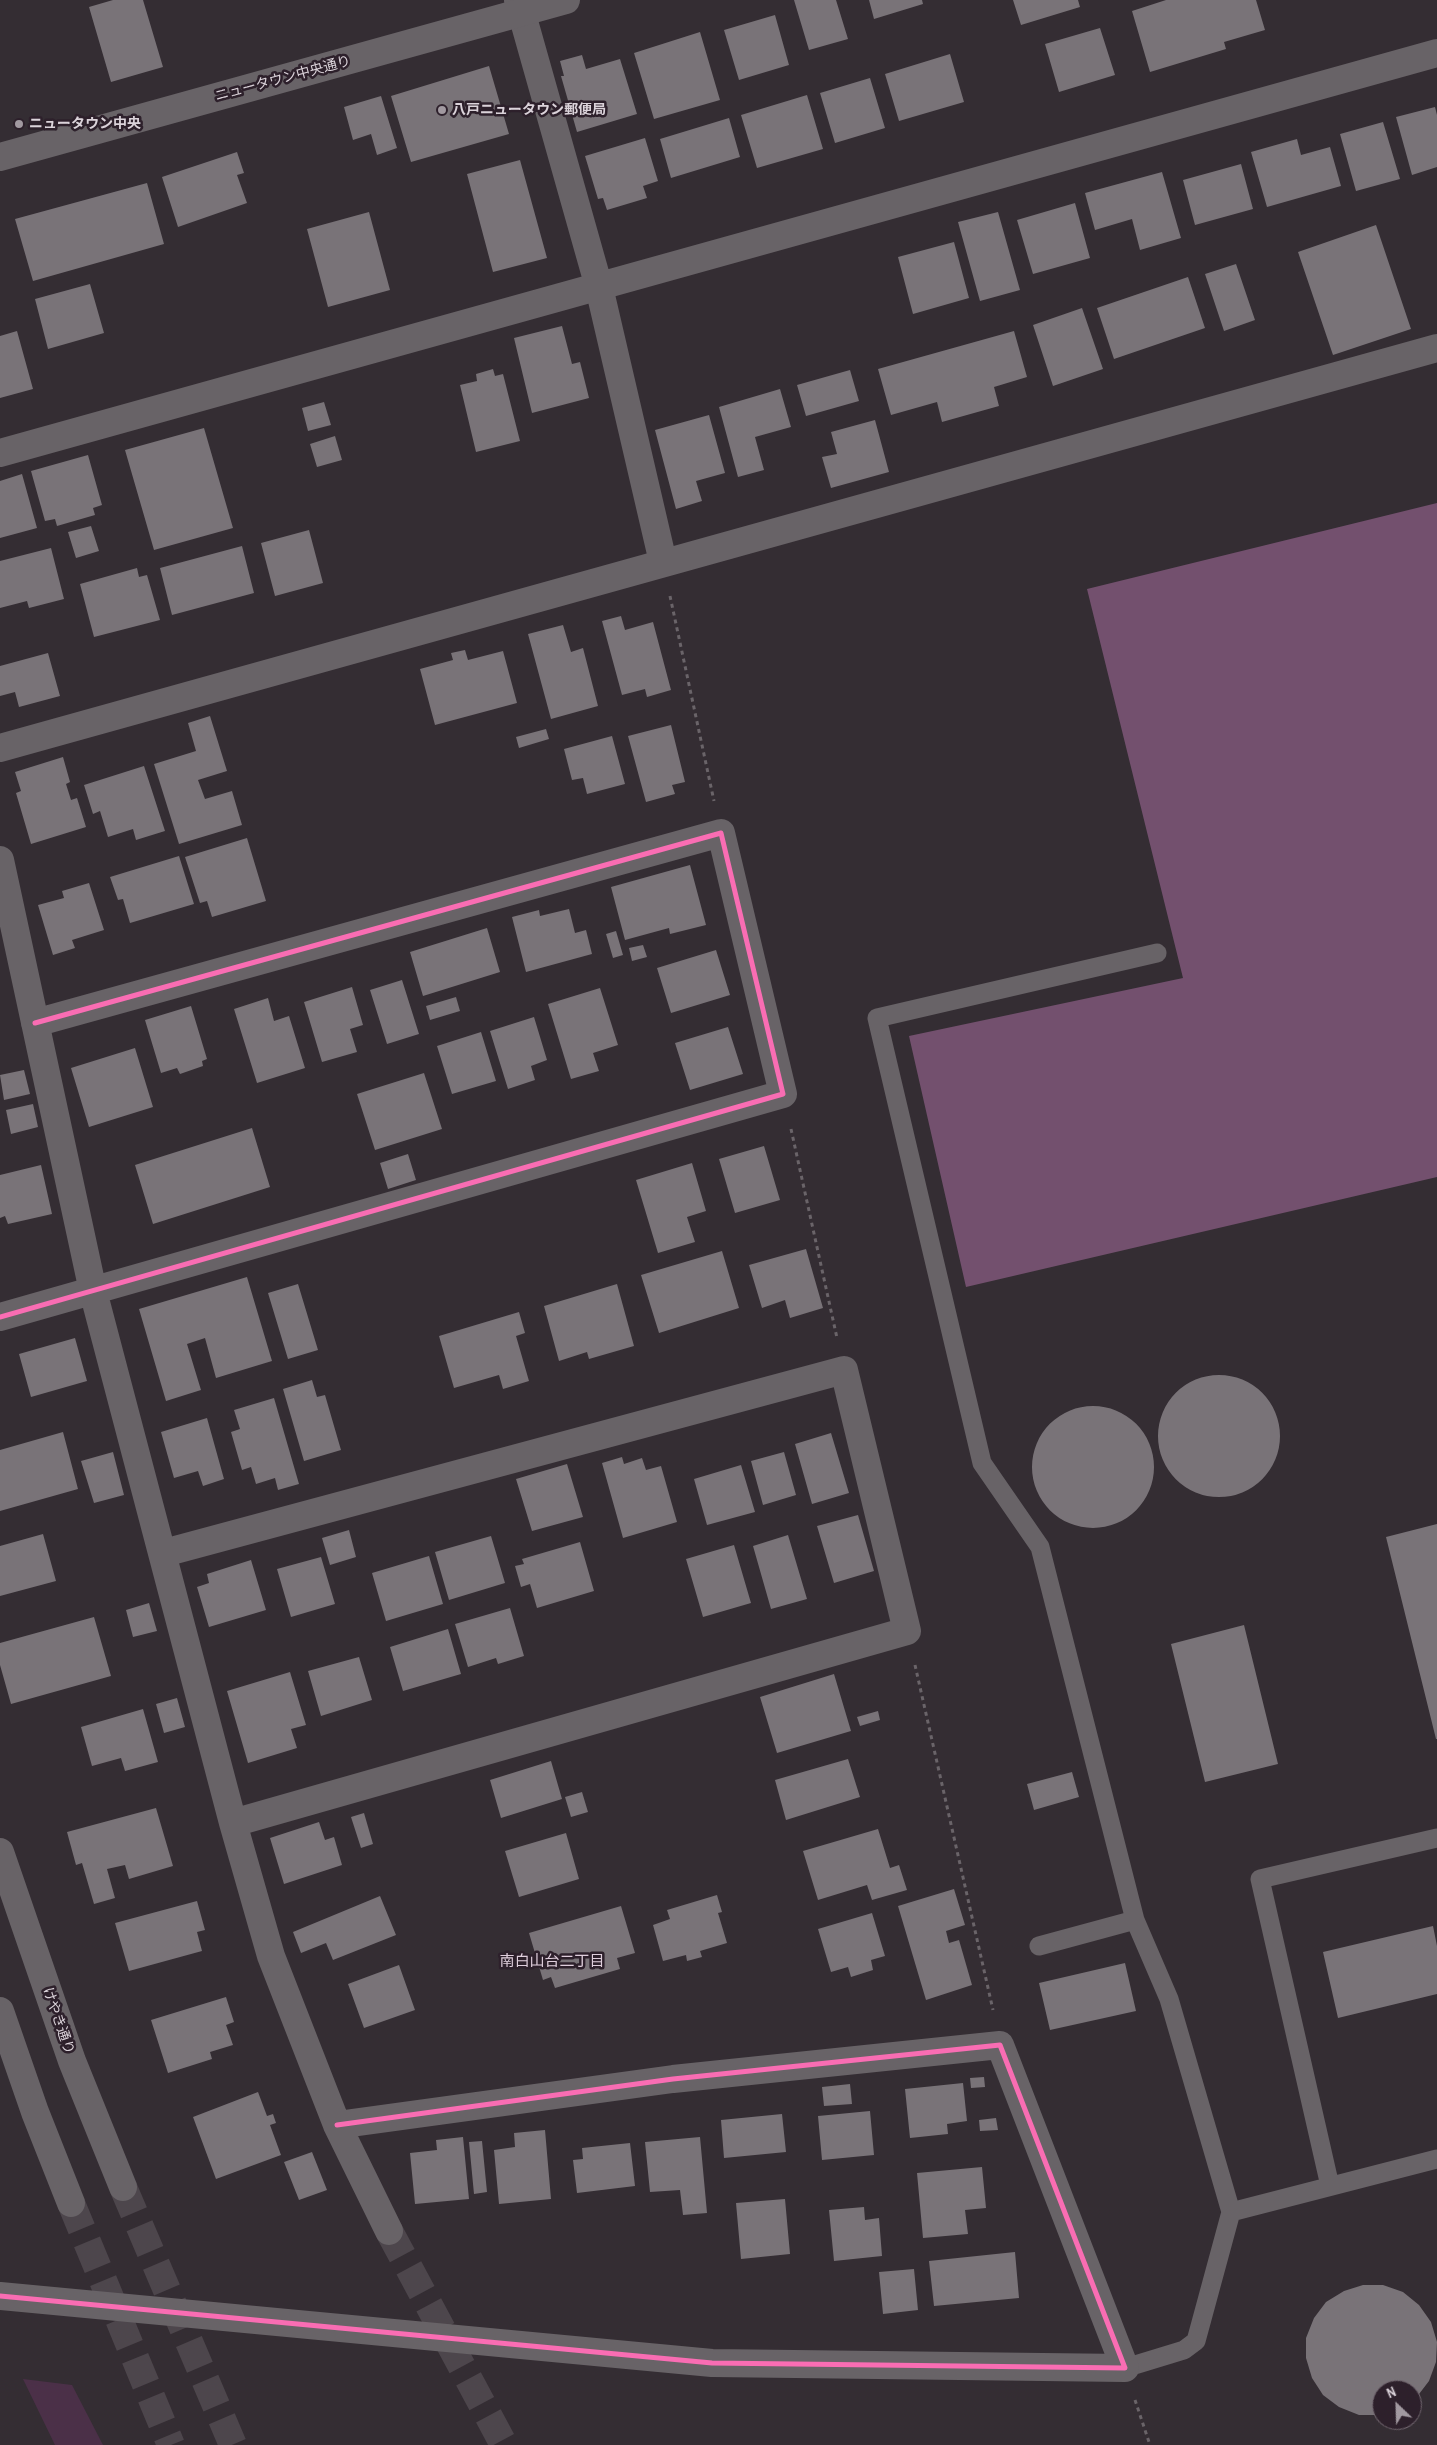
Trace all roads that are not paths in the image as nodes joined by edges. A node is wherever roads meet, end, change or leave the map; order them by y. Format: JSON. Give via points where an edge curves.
{"nodes":[{"id":1,"x":566,"y":0,"type":"edge"},
{"id":2,"x":520,"y":6,"type":"edge"},
{"id":3,"x":1437,"y":53,"type":"edge"},
{"id":4,"x":0,"y":157,"type":"edge"},
{"id":5,"x":598,"y":287,"type":"junction"},
{"id":6,"x":1437,"y":348,"type":"edge"},
{"id":7,"x":0,"y":452,"type":"edge"},
{"id":8,"x":663,"y":562,"type":"junction"},
{"id":9,"x":0,"y":748,"type":"edge"},
{"id":10,"x":0,"y":860,"type":"edge"},
{"id":11,"x":1158,"y":953,"type":"dead end"},
{"id":12,"x":35,"y":1023,"type":"junction"},
{"id":13,"x":93,"y":1291,"type":"junction"},
{"id":14,"x":0,"y":1316,"type":"edge"},
{"id":15,"x":164,"y":1553,"type":"junction"},
{"id":16,"x":233,"y":1823,"type":"junction"},
{"id":17,"x":1437,"y":1838,"type":"edge"},
{"id":18,"x":0,"y":1852,"type":"edge"},
{"id":19,"x":1134,"y":1920,"type":"junction"},
{"id":20,"x":1039,"y":1946,"type":"dead end"},
{"id":21,"x":0,"y":2011,"type":"edge"},
{"id":22,"x":337,"y":2126,"type":"junction"},
{"id":23,"x":1437,"y":2159,"type":"edge"},
{"id":24,"x":1330,"y":2186,"type":"junction"},
{"id":25,"x":123,"y":2188,"type":"tunnel mouth"},
{"id":26,"x":71,"y":2203,"type":"tunnel mouth"},
{"id":27,"x":1231,"y":2212,"type":"junction"},
{"id":28,"x":389,"y":2231,"type":"tunnel mouth"},
{"id":29,"x":0,"y":2296,"type":"edge"},
{"id":30,"x":1125,"y":2368,"type":"junction"}],
"edges":[{"from":1,"to":2,"type":"street","name":"ニュータウン中央通り"},
{"from":2,"to":4,"type":"street","name":"ニュータウン中央通り"},
{"from":2,"to":5,"type":"street"},
{"from":3,"to":5,"type":"street"},
{"from":5,"to":7,"type":"street"},
{"from":5,"to":8,"type":"street"},
{"from":6,"to":8,"type":"street"},
{"from":8,"to":9,"type":"street"},
{"from":10,"to":12,"type":"street"},
{"from":11,"to":19,"type":"lane","via":[[877,1018],[982,1463],[1040,1547]]},
{"from":12,"to":13,"type":"street"},
{"from":12,"to":13,"type":"street","via":[[721,833],[783,1094]]},
{"from":13,"to":14,"type":"street"},
{"from":13,"to":15,"type":"street"},
{"from":15,"to":16,"type":"street"},
{"from":15,"to":16,"type":"street","via":[[844,1370],[907,1631]]},
{"from":16,"to":22,"type":"street","via":[[271,1956]]},
{"from":17,"to":24,"type":"lane","via":[[1260,1879]]},
{"from":18,"to":25,"type":"street","name":"けやき通り","via":[[72,2061]]},
{"from":19,"to":20,"type":"lane"},
{"from":19,"to":27,"type":"lane","via":[[1169,1999]]},
{"from":21,"to":26,"type":"street"},
{"from":22,"to":28,"type":"street"},
{"from":22,"to":30,"type":"street","via":[[673,2078],[1000,2045]]},
{"from":23,"to":24,"type":"lane"},
{"from":24,"to":27,"type":"lane"},
{"from":27,"to":30,"type":"lane","via":[[1196,2341],[1184,2350]]},
{"from":29,"to":30,"type":"street","via":[[712,2363]]}]}
